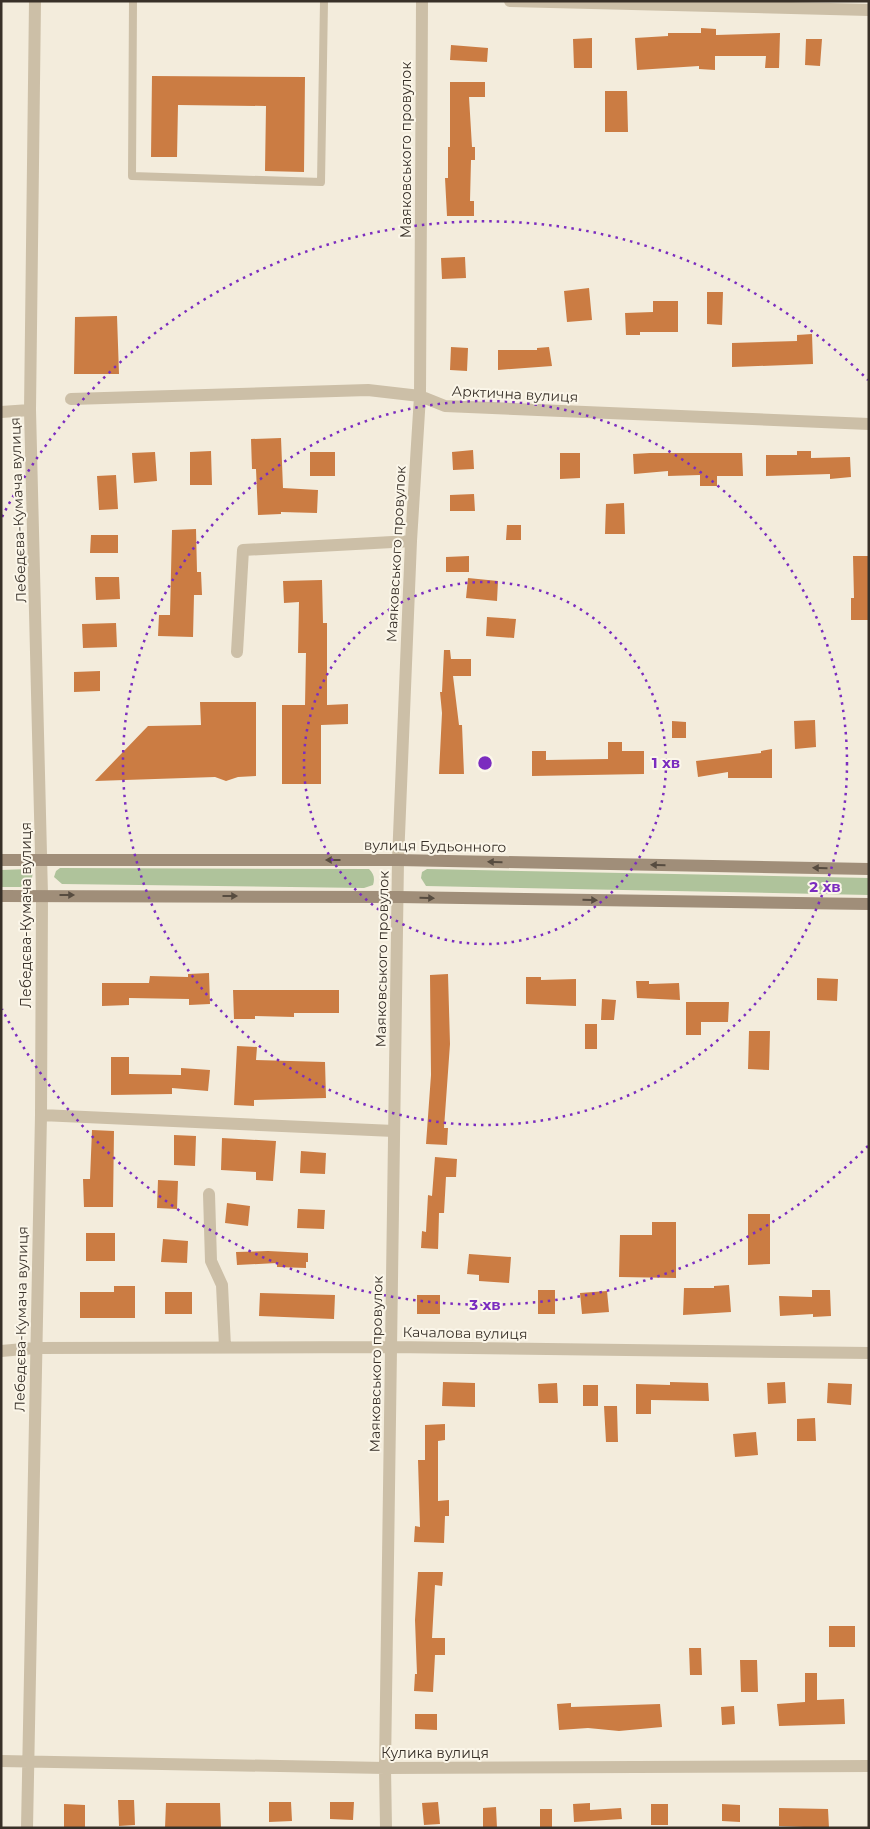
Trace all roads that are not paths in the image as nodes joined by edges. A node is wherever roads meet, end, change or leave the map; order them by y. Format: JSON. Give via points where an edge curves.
{"nodes":[{"id":1,"x":35,"y":1,"type":"edge"},
{"id":2,"x":132,"y":1,"type":"edge"},
{"id":3,"x":324,"y":1,"type":"edge"},
{"id":4,"x":422,"y":1,"type":"edge"},
{"id":5,"x":510,"y":1,"type":"edge"},
{"id":6,"x":869,"y":10,"type":"edge"},
{"id":7,"x":420,"y":396,"type":"junction"},
{"id":8,"x":71,"y":399,"type":"dead end"},
{"id":9,"x":30,"y":410,"type":"junction"},
{"id":10,"x":1,"y":412,"type":"edge"},
{"id":11,"x":869,"y":424,"type":"edge"},
{"id":12,"x":411,"y":541,"type":"junction"},
{"id":13,"x":237,"y":652,"type":"dead end"},
{"id":14,"x":42,"y":859,"type":"junction"},
{"id":15,"x":1,"y":860,"type":"edge"},
{"id":16,"x":398,"y":860,"type":"junction"},
{"id":17,"x":869,"y":869,"type":"edge"},
{"id":18,"x":42,"y":895,"type":"junction"},
{"id":19,"x":1,"y":896,"type":"edge"},
{"id":20,"x":398,"y":897,"type":"junction"},
{"id":21,"x":869,"y":904,"type":"edge"},
{"id":22,"x":41,"y":1115,"type":"junction"},
{"id":23,"x":394,"y":1131,"type":"junction"},
{"id":24,"x":209,"y":1194,"type":"dead end"},
{"id":25,"x":391,"y":1347,"type":"junction"},
{"id":26,"x":35,"y":1348,"type":"junction"},
{"id":27,"x":225,"y":1348,"type":"junction"},
{"id":28,"x":1,"y":1351,"type":"edge"},
{"id":29,"x":869,"y":1353,"type":"edge"},
{"id":30,"x":28,"y":1760,"type":"junction"},
{"id":31,"x":1,"y":1761,"type":"edge"},
{"id":32,"x":869,"y":1766,"type":"edge"},
{"id":33,"x":385,"y":1768,"type":"junction"},
{"id":34,"x":27,"y":1828,"type":"edge"},
{"id":35,"x":386,"y":1828,"type":"edge"}],
"edges":[{"from":1,"to":9,"type":"street","name":"Лебедєва-Кумача вулиця"},
{"from":2,"to":3,"type":"lane","via":[[132,176],[321,182]]},
{"from":4,"to":7,"type":"street","name":"Маяковського провулок"},
{"from":5,"to":6,"type":"street"},
{"from":7,"to":8,"type":"street","name":"Арктична вулиця","via":[[368,390]]},
{"from":7,"to":11,"type":"street","name":"Арктична вулиця","via":[[445,406]]},
{"from":7,"to":12,"type":"street","name":"Маяковського провулок"},
{"from":9,"to":10,"type":"street"},
{"from":9,"to":14,"type":"street","name":"Лебедєва-Кумача вулиця"},
{"from":12,"to":13,"type":"street","via":[[243,550]]},
{"from":12,"to":16,"type":"street","name":"Маяковського провулок"},
{"from":14,"to":15,"type":"main road","name":"вулиця Будьонного"},
{"from":16,"to":14,"type":"main road","name":"вулиця Будьонного","one_way":true},
{"from":14,"to":18,"type":"street","name":"Лебедєва-Кумача вулиця"},
{"from":17,"to":16,"type":"main road","name":"вулиця Будьонного","one_way":true},
{"from":16,"to":20,"type":"street","name":"Маяковського провулок"},
{"from":18,"to":19,"type":"main road"},
{"from":18,"to":20,"type":"main road","one_way":true},
{"from":18,"to":22,"type":"street","name":"Лебедєва-Кумача вулиця"},
{"from":20,"to":21,"type":"main road","one_way":true},
{"from":20,"to":23,"type":"street","name":"Маяковського провулок"},
{"from":22,"to":23,"type":"street"},
{"from":22,"to":26,"type":"street","name":"Лебедєва-Кумача вулиця"},
{"from":23,"to":25,"type":"street","name":"Маяковського провулок"},
{"from":24,"to":27,"type":"street","via":[[211,1260],[222,1285]]},
{"from":25,"to":27,"type":"street","name":"Качалова вулиця"},
{"from":25,"to":29,"type":"street","name":"Качалова вулиця"},
{"from":25,"to":33,"type":"street","name":"Маяковського провулок"},
{"from":26,"to":27,"type":"street","name":"Качалова вулиця"},
{"from":26,"to":28,"type":"street","name":"Качалова вулиця"},
{"from":26,"to":30,"type":"street","name":"Лебедєва-Кумача вулиця"},
{"from":30,"to":31,"type":"street","name":"Кулика вулиця"},
{"from":30,"to":33,"type":"street","name":"Кулика вулиця"},
{"from":30,"to":34,"type":"street","name":"Лебедєва-Кумача вулиця"},
{"from":32,"to":33,"type":"street","name":"Кулика вулиця"},
{"from":33,"to":35,"type":"street","name":"Маяковського провулок"}]}
